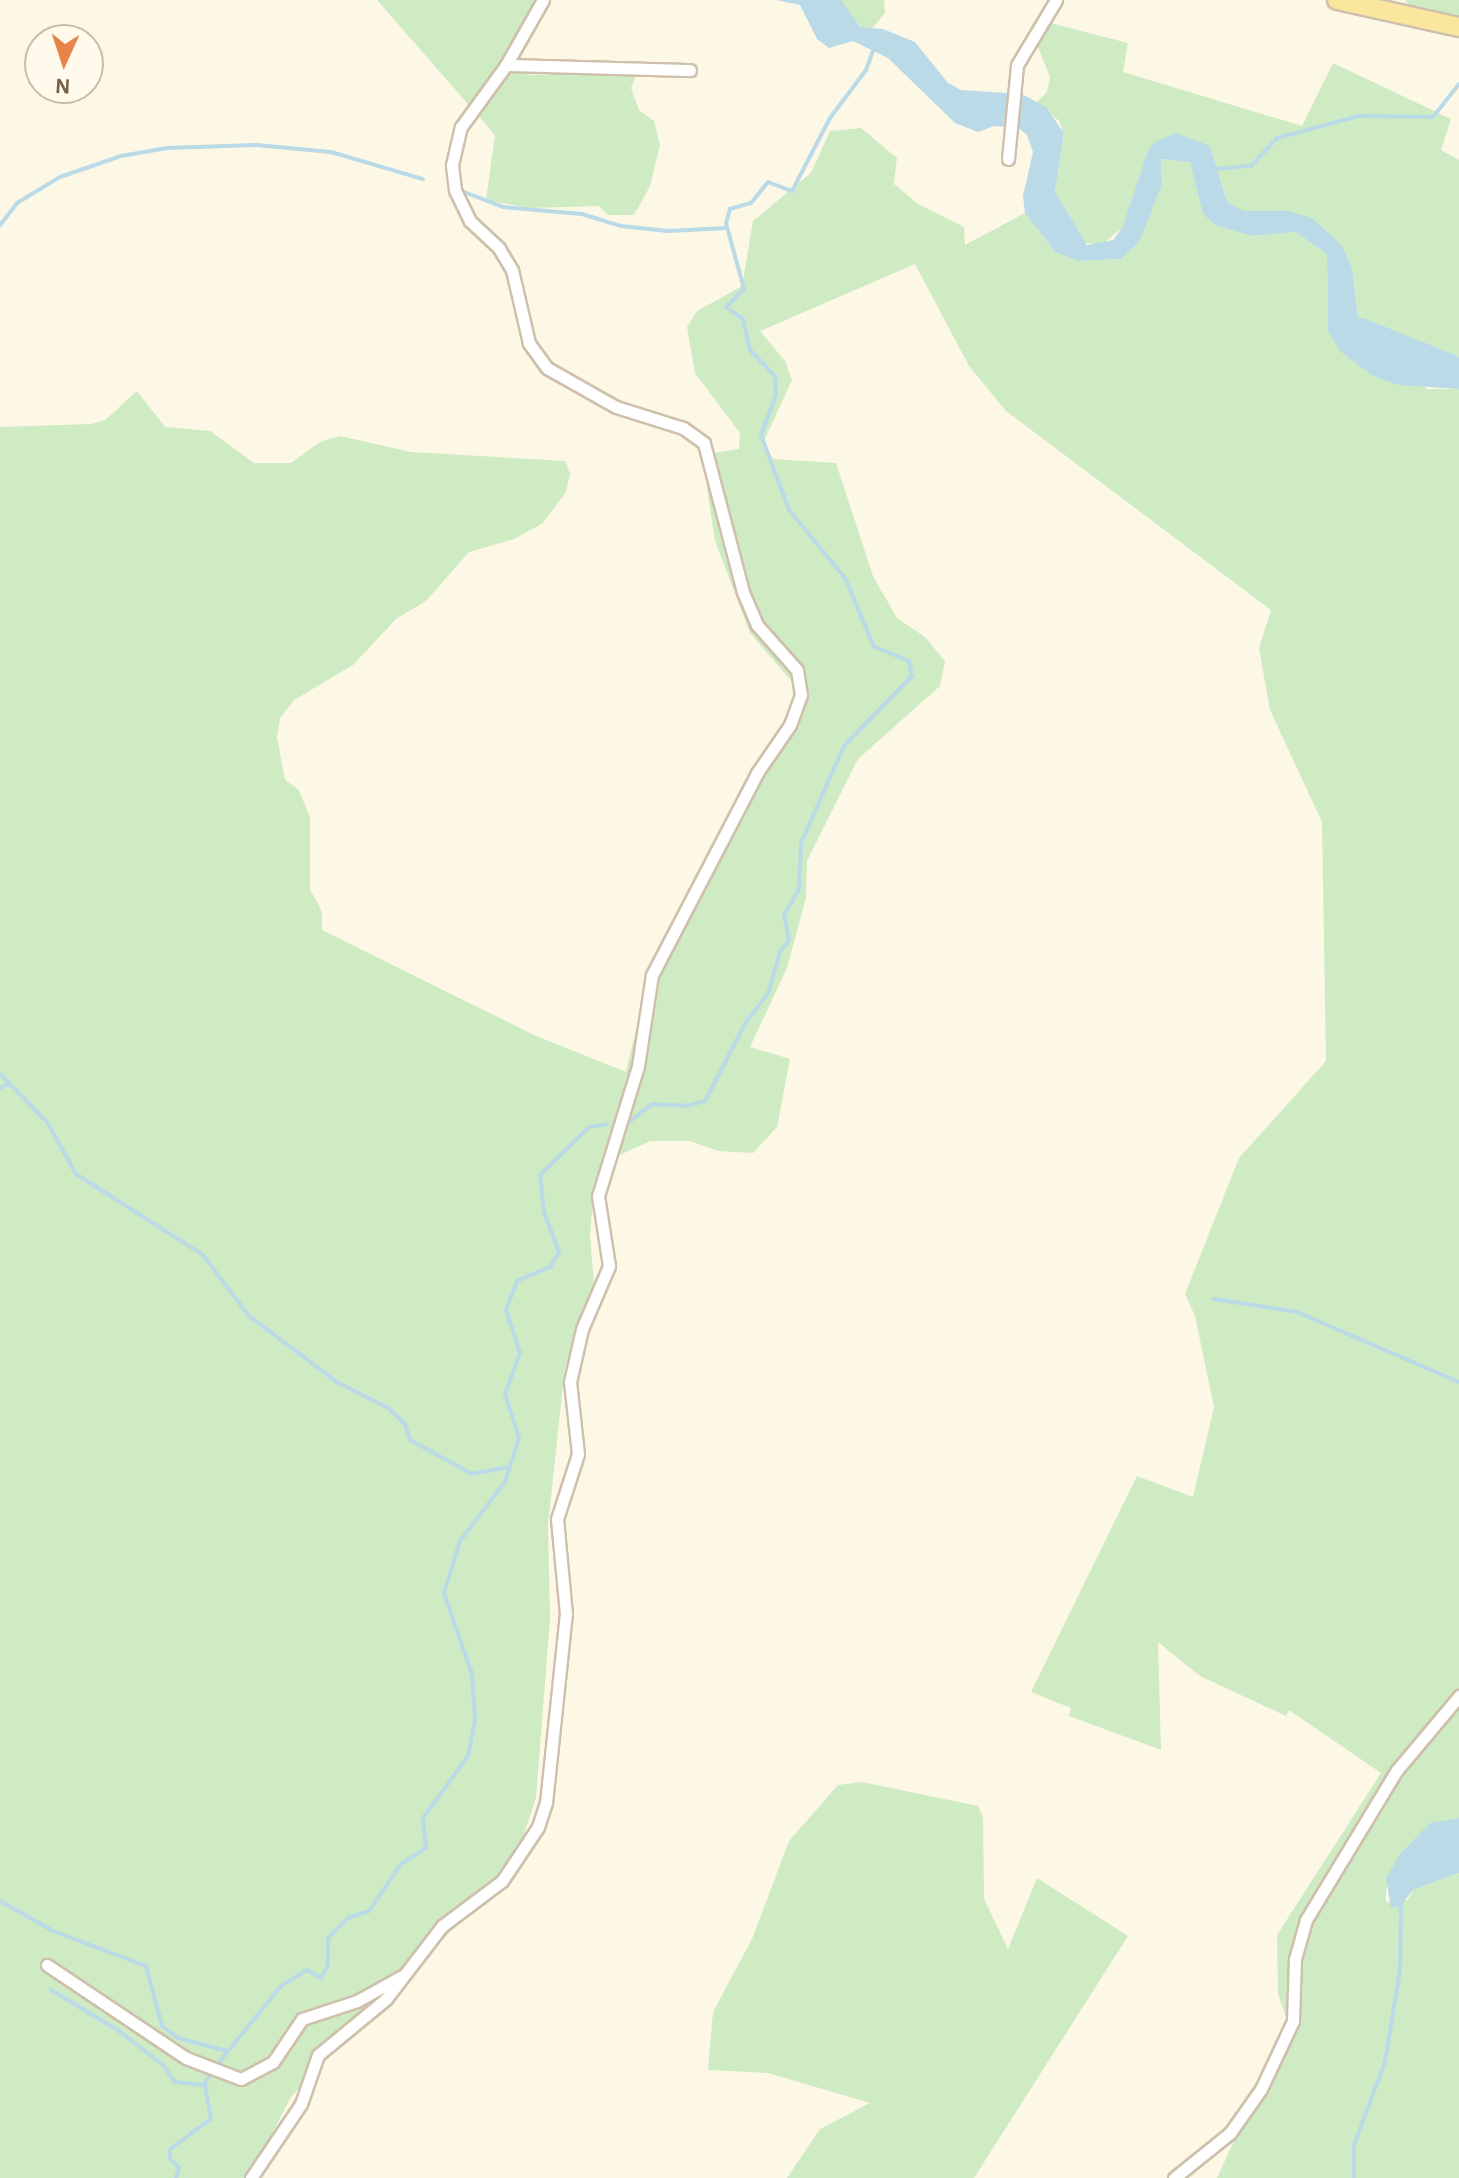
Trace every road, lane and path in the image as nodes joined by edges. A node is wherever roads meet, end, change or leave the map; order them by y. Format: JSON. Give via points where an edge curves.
{"nodes":[{"id":1,"x":543,"y":0,"type":"edge"},
{"id":2,"x":1056,"y":0,"type":"edge"},
{"id":3,"x":1337,"y":0,"type":"edge"},
{"id":4,"x":1459,"y":27,"type":"edge"},
{"id":5,"x":506,"y":65,"type":"junction"},
{"id":6,"x":690,"y":70,"type":"dead end"},
{"id":7,"x":1008,"y":159,"type":"dead end"},
{"id":8,"x":1459,"y":1696,"type":"edge"},
{"id":9,"x":47,"y":1965,"type":"dead end"},
{"id":10,"x":409,"y":1972,"type":"junction"},
{"id":11,"x":251,"y":2178,"type":"edge"},
{"id":12,"x":1174,"y":2178,"type":"edge"}],
"edges":[{"from":1,"to":5,"type":"street"},
{"from":2,"to":7,"type":"street","via":[[1017,65]]},
{"from":3,"to":4,"type":"main road"},
{"from":5,"to":6,"type":"street"},
{"from":5,"to":10,"type":"street","via":[[456,142],[452,165],[464,210],[512,270],[529,343],[547,368],[616,407],[683,428],[704,443],[743,592],[757,625],[797,670],[801,695],[790,725],[757,773],[652,975],[638,1066],[599,1188],[609,1266],[582,1329],[570,1382],[578,1454],[557,1519],[566,1614],[546,1803],[521,1860],[442,1926]]},
{"from":8,"to":12,"type":"street","via":[[1397,1770],[1306,1920],[1295,1959],[1293,2021],[1261,2089],[1230,2133]]},
{"from":9,"to":10,"type":"street","via":[[186,2058],[241,2079],[273,2062],[302,2019],[357,2001]]},
{"from":10,"to":11,"type":"street","via":[[365,2018],[318,2055],[301,2104]]}]}
